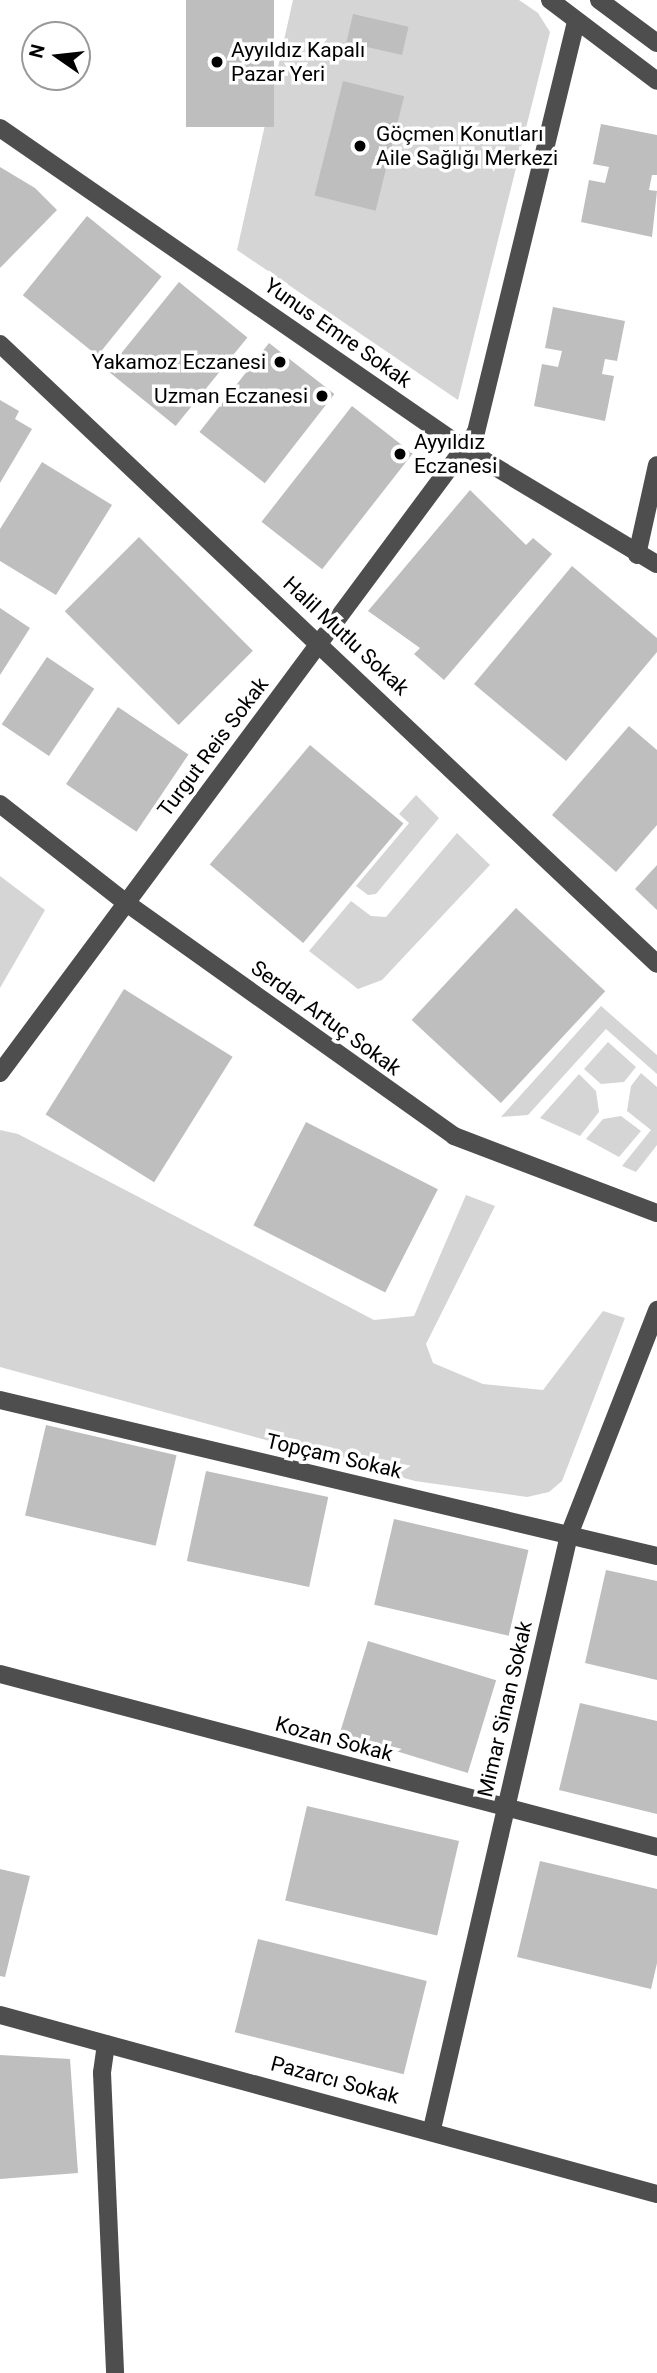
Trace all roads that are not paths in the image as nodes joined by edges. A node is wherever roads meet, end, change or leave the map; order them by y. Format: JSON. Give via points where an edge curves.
{"nodes":[{"id":1,"x":550,"y":0,"type":"edge"},
{"id":2,"x":599,"y":0,"type":"edge"},
{"id":3,"x":576,"y":21,"type":"junction"},
{"id":4,"x":657,"y":43,"type":"edge"},
{"id":5,"x":657,"y":81,"type":"edge"},
{"id":6,"x":0,"y":128,"type":"edge"},
{"id":7,"x":0,"y":344,"type":"edge"},
{"id":8,"x":462,"y":447,"type":"junction"},
{"id":9,"x":657,"y":465,"type":"edge"},
{"id":10,"x":638,"y":555,"type":"junction"},
{"id":11,"x":657,"y":564,"type":"edge"},
{"id":12,"x":321,"y":642,"type":"junction"},
{"id":13,"x":0,"y":804,"type":"edge"},
{"id":14,"x":125,"y":902,"type":"junction"},
{"id":15,"x":657,"y":964,"type":"edge"},
{"id":16,"x":0,"y":1073,"type":"edge"},
{"id":17,"x":657,"y":1213,"type":"edge"},
{"id":18,"x":657,"y":1310,"type":"edge"},
{"id":19,"x":0,"y":1400,"type":"edge"},
{"id":20,"x":569,"y":1535,"type":"junction"},
{"id":21,"x":657,"y":1556,"type":"edge"},
{"id":22,"x":0,"y":1674,"type":"edge"},
{"id":23,"x":506,"y":1807,"type":"junction"},
{"id":24,"x":657,"y":1847,"type":"edge"},
{"id":25,"x":0,"y":2015,"type":"edge"},
{"id":26,"x":106,"y":2044,"type":"junction"},
{"id":27,"x":432,"y":2129,"type":"junction"},
{"id":28,"x":657,"y":2194,"type":"edge"},
{"id":29,"x":115,"y":2373,"type":"edge"}],
"edges":[{"from":1,"to":3,"type":"street"},
{"from":2,"to":4,"type":"street"},
{"from":3,"to":5,"type":"street"},
{"from":3,"to":8,"type":"street","name":"Turgut Reis Sokak","via":[[475,432]]},
{"from":6,"to":8,"type":"street","name":"Yunus Emre Sokak"},
{"from":7,"to":12,"type":"street","name":"Halil Mutlu Sokak"},
{"from":8,"to":10,"type":"street","name":"Yunus Emre Sokak"},
{"from":8,"to":12,"type":"street","name":"Turgut Reis Sokak"},
{"from":9,"to":10,"type":"street"},
{"from":10,"to":11,"type":"street","name":"Yunus Emre Sokak"},
{"from":12,"to":14,"type":"street","name":"Turgut Reis Sokak"},
{"from":12,"to":15,"type":"street","name":"Halil Mutlu Sokak"},
{"from":13,"to":14,"type":"street","name":"Serdar Artuç Sokak"},
{"from":14,"to":16,"type":"street","name":"Turgut Reis Sokak"},
{"from":14,"to":17,"type":"street","name":"Serdar Artuç Sokak","via":[[454,1136]]},
{"from":18,"to":20,"type":"street","name":"Mimar Sinan Sokak"},
{"from":19,"to":20,"type":"street","name":"Topçam Sokak"},
{"from":20,"to":21,"type":"street","name":"Topçam Sokak"},
{"from":20,"to":23,"type":"street","name":"Mimar Sinan Sokak"},
{"from":22,"to":23,"type":"street","name":"Kozan Sokak"},
{"from":23,"to":24,"type":"street","name":"Kozan Sokak"},
{"from":23,"to":27,"type":"street","name":"Mimar Sinan Sokak"},
{"from":25,"to":26,"type":"street","name":"Pazarcı Sokak"},
{"from":26,"to":27,"type":"street","name":"Pazarcı Sokak"},
{"from":26,"to":29,"type":"street","via":[[102,2073]]},
{"from":27,"to":28,"type":"street","name":"Pazarcı Sokak"}]}
